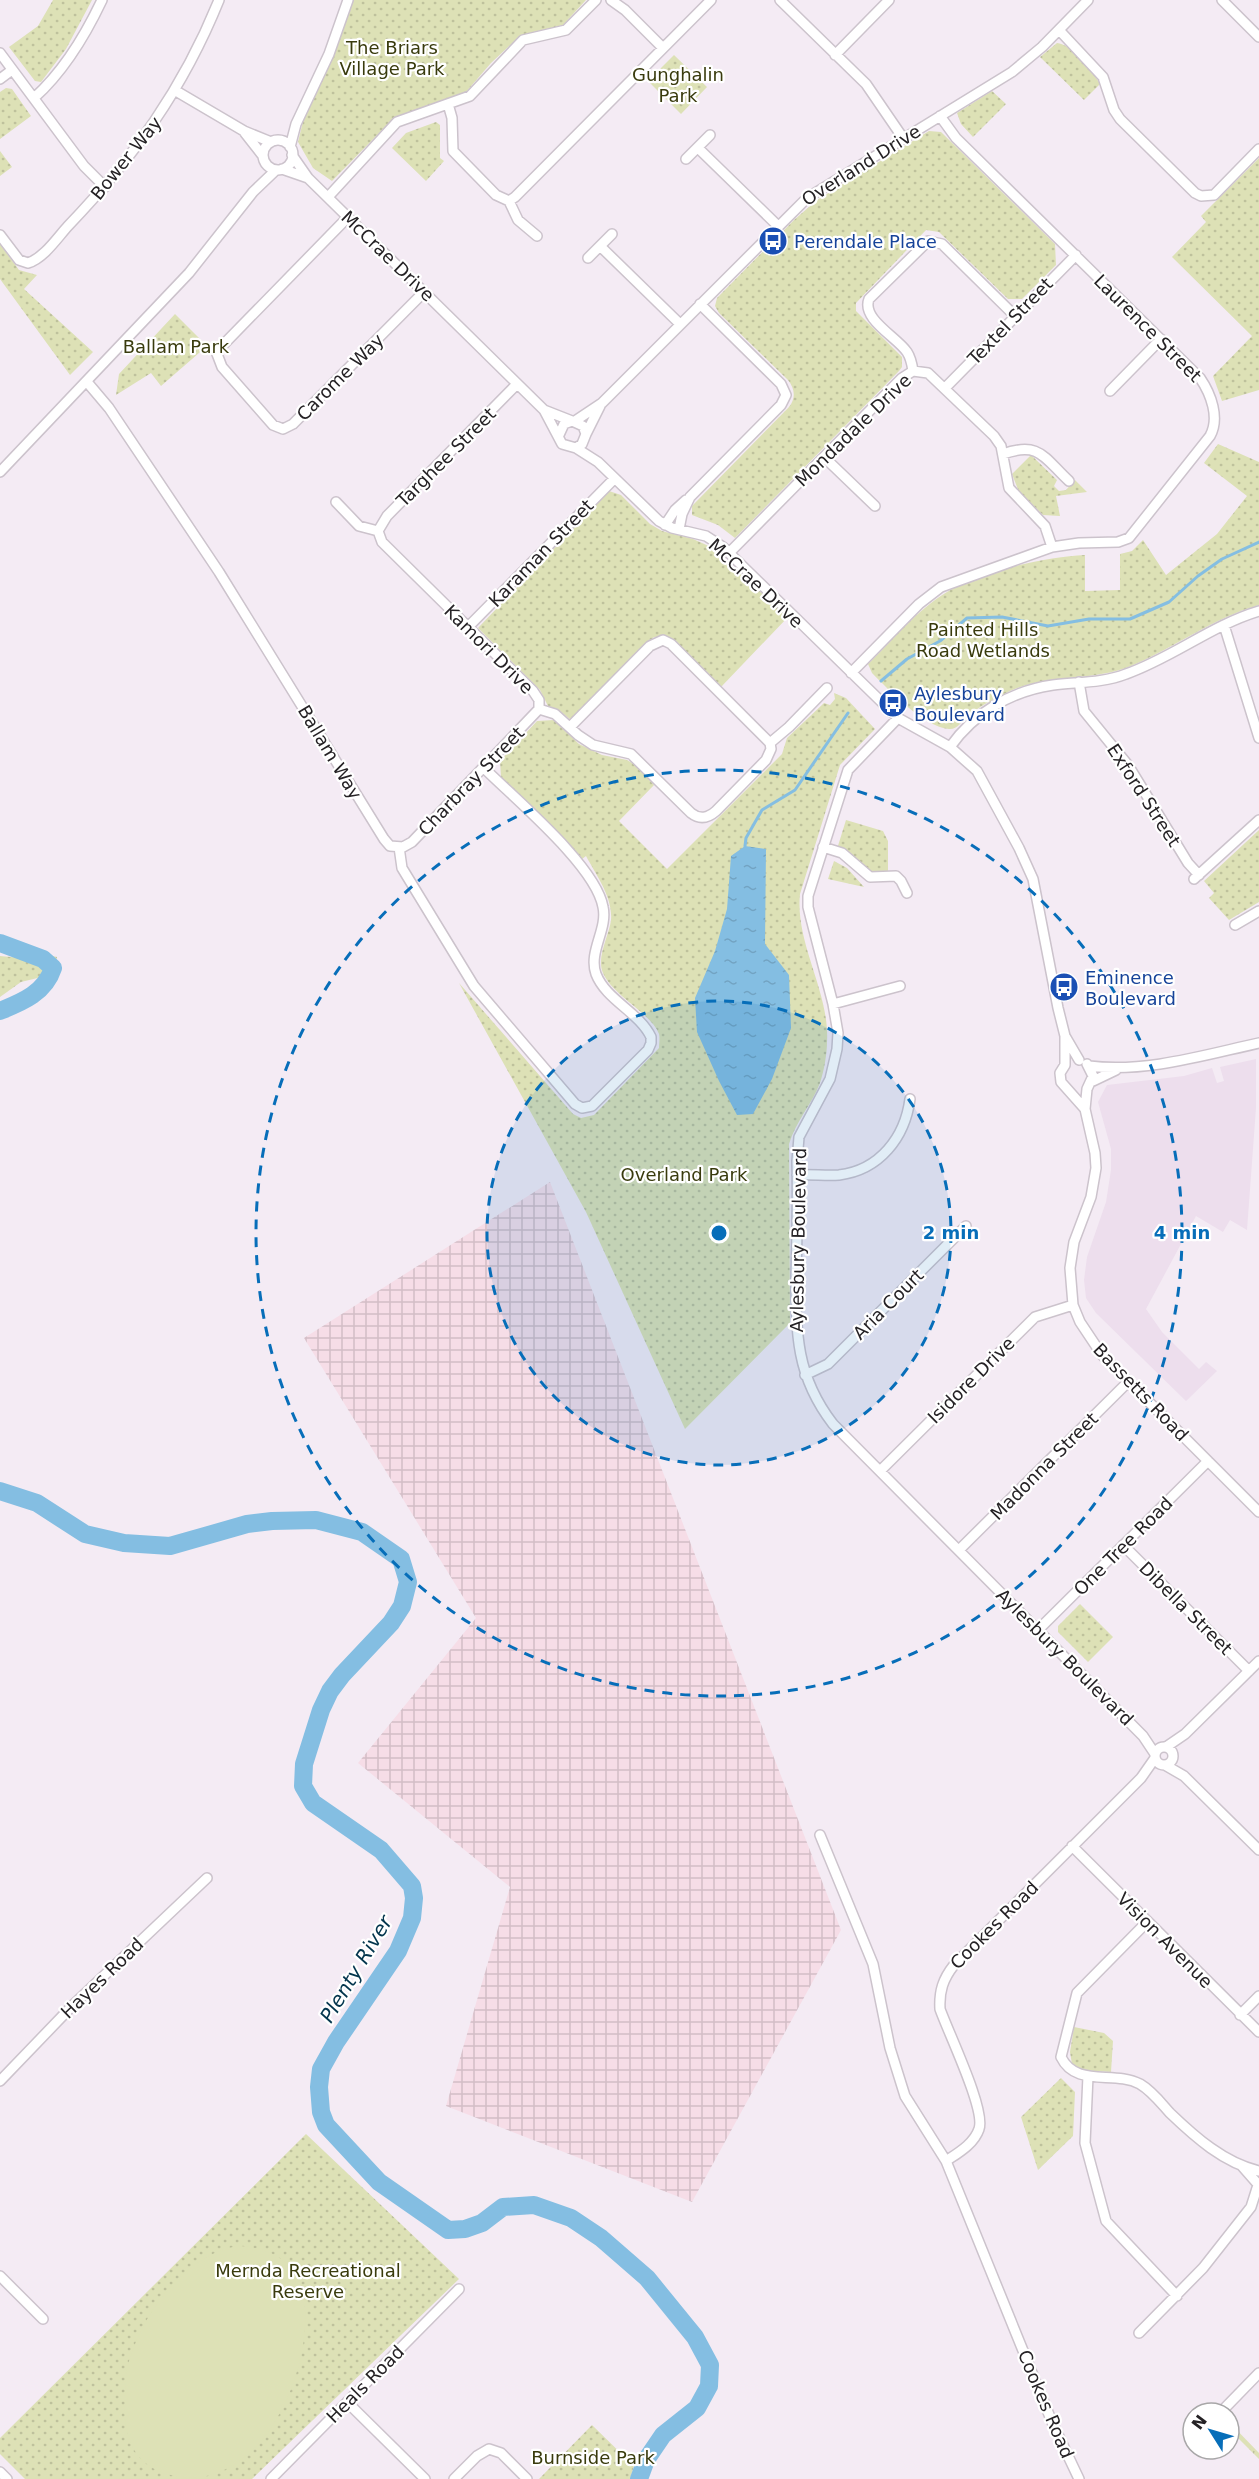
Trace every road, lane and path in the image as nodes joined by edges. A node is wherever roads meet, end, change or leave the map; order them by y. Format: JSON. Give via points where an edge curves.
{"nodes":[{"id":1,"x":102,"y":0,"type":"edge"},
{"id":2,"x":219,"y":0,"type":"edge"},
{"id":3,"x":348,"y":0,"type":"edge"},
{"id":4,"x":596,"y":0,"type":"edge"},
{"id":5,"x":611,"y":0,"type":"edge"},
{"id":6,"x":711,"y":0,"type":"edge"},
{"id":7,"x":780,"y":0,"type":"edge"},
{"id":8,"x":889,"y":0,"type":"edge"},
{"id":9,"x":1088,"y":0,"type":"edge"},
{"id":10,"x":1222,"y":0,"type":"edge"},
{"id":11,"x":1059,"y":30,"type":"junction"},
{"id":12,"x":1259,"y":37,"type":"edge"},
{"id":13,"x":663,"y":48,"type":"junction"},
{"id":14,"x":0,"y":53,"type":"edge"},
{"id":15,"x":835,"y":55,"type":"junction"},
{"id":16,"x":12,"y":70,"type":"junction"},
{"id":17,"x":0,"y":79,"type":"edge"},
{"id":18,"x":176,"y":91,"type":"junction"},
{"id":19,"x":34,"y":99,"type":"junction"},
{"id":20,"x":448,"y":104,"type":"junction"},
{"id":21,"x":940,"y":116,"type":"junction"},
{"id":22,"x":296,"y":124,"type":"junction"},
{"id":23,"x":244,"y":131,"type":"junction"},
{"id":24,"x":710,"y":135,"type":"dead end"},
{"id":25,"x":903,"y":138,"type":"junction"},
{"id":26,"x":275,"y":141,"type":"junction"},
{"id":27,"x":698,"y":148,"type":"junction"},
{"id":28,"x":1259,"y":149,"type":"edge"},
{"id":29,"x":291,"y":151,"type":"junction"},
{"id":30,"x":686,"y":159,"type":"dead end"},
{"id":31,"x":264,"y":160,"type":"junction"},
{"id":32,"x":279,"y":170,"type":"junction"},
{"id":33,"x":308,"y":178,"type":"junction"},
{"id":34,"x":105,"y":187,"type":"junction"},
{"id":35,"x":254,"y":192,"type":"junction"},
{"id":36,"x":328,"y":197,"type":"junction"},
{"id":37,"x":509,"y":201,"type":"junction"},
{"id":38,"x":348,"y":218,"type":"junction"},
{"id":39,"x":777,"y":225,"type":"junction"},
{"id":40,"x":612,"y":234,"type":"dead end"},
{"id":41,"x":0,"y":235,"type":"edge"},
{"id":42,"x":537,"y":236,"type":"dead end"},
{"id":43,"x":600,"y":246,"type":"junction"},
{"id":44,"x":1076,"y":255,"type":"junction"},
{"id":45,"x":588,"y":258,"type":"dead end"},
{"id":46,"x":424,"y":292,"type":"junction"},
{"id":47,"x":700,"y":304,"type":"junction"},
{"id":48,"x":1015,"y":316,"type":"junction"},
{"id":49,"x":680,"y":324,"type":"junction"},
{"id":50,"x":1161,"y":339,"type":"junction"},
{"id":51,"x":913,"y":371,"type":"junction"},
{"id":52,"x":87,"y":382,"type":"junction"},
{"id":53,"x":517,"y":384,"type":"junction"},
{"id":54,"x":945,"y":388,"type":"junction"},
{"id":55,"x":1110,"y":391,"type":"dead end"},
{"id":56,"x":602,"y":404,"type":"junction"},
{"id":57,"x":544,"y":410,"type":"junction"},
{"id":58,"x":574,"y":421,"type":"junction"},
{"id":59,"x":559,"y":435,"type":"junction"},
{"id":60,"x":586,"y":435,"type":"junction"},
{"id":61,"x":576,"y":448,"type":"junction"},
{"id":62,"x":1003,"y":454,"type":"junction"},
{"id":63,"x":824,"y":457,"type":"junction"},
{"id":64,"x":598,"y":462,"type":"junction"},
{"id":65,"x":0,"y":472,"type":"edge"},
{"id":66,"x":614,"y":478,"type":"junction"},
{"id":67,"x":1069,"y":482,"type":"dead end"},
{"id":68,"x":690,"y":497,"type":"junction"},
{"id":69,"x":336,"y":502,"type":"dead end"},
{"id":70,"x":875,"y":506,"type":"dead end"},
{"id":71,"x":665,"y":525,"type":"junction"},
{"id":72,"x":679,"y":529,"type":"junction"},
{"id":73,"x":378,"y":531,"type":"junction"},
{"id":74,"x":1052,"y":547,"type":"junction"},
{"id":75,"x":729,"y":554,"type":"junction"},
{"id":76,"x":1259,"y":611,"type":"edge"},
{"id":77,"x":1224,"y":625,"type":"junction"},
{"id":78,"x":468,"y":627,"type":"junction"},
{"id":79,"x":851,"y":673,"type":"junction"},
{"id":80,"x":1079,"y":682,"type":"junction"},
{"id":81,"x":827,"y":688,"type":"dead end"},
{"id":82,"x":539,"y":709,"type":"junction"},
{"id":83,"x":898,"y":718,"type":"junction"},
{"id":84,"x":570,"y":728,"type":"junction"},
{"id":85,"x":1258,"y":734,"type":"edge"},
{"id":86,"x":770,"y":743,"type":"junction"},
{"id":87,"x":950,"y":747,"type":"junction"},
{"id":88,"x":484,"y":768,"type":"junction"},
{"id":89,"x":1259,"y":820,"type":"edge"},
{"id":90,"x":399,"y":847,"type":"junction"},
{"id":91,"x":823,"y":847,"type":"junction"},
{"id":92,"x":907,"y":893,"type":"dead end"},
{"id":93,"x":1259,"y":911,"type":"edge"},
{"id":94,"x":1235,"y":925,"type":"dead end"},
{"id":95,"x":900,"y":986,"type":"dead end"},
{"id":96,"x":833,"y":1004,"type":"junction"},
{"id":97,"x":1065,"y":1036,"type":"junction"},
{"id":98,"x":1259,"y":1043,"type":"edge"},
{"id":99,"x":1079,"y":1060,"type":"junction"},
{"id":100,"x":1065,"y":1065,"type":"junction"},
{"id":101,"x":1089,"y":1066,"type":"junction"},
{"id":102,"x":1116,"y":1070,"type":"junction"},
{"id":103,"x":1093,"y":1081,"type":"junction"},
{"id":104,"x":1087,"y":1089,"type":"junction"},
{"id":105,"x":1070,"y":1092,"type":"junction"},
{"id":106,"x":910,"y":1099,"type":"dead end"},
{"id":107,"x":1085,"y":1109,"type":"junction"},
{"id":108,"x":797,"y":1175,"type":"junction"},
{"id":109,"x":966,"y":1226,"type":"dead end"},
{"id":110,"x":1073,"y":1305,"type":"junction"},
{"id":111,"x":806,"y":1375,"type":"junction"},
{"id":112,"x":1129,"y":1381,"type":"junction"},
{"id":113,"x":1208,"y":1461,"type":"junction"},
{"id":114,"x":880,"y":1471,"type":"junction"},
{"id":115,"x":1259,"y":1512,"type":"edge"},
{"id":116,"x":1123,"y":1545,"type":"junction"},
{"id":117,"x":959,"y":1550,"type":"junction"},
{"id":118,"x":1038,"y":1630,"type":"junction"},
{"id":119,"x":1258,"y":1662,"type":"edge"},
{"id":120,"x":1248,"y":1671,"type":"junction"},
{"id":121,"x":1164,"y":1756,"type":"junction"},
{"id":122,"x":820,"y":1835,"type":"dead end"},
{"id":123,"x":1072,"y":1846,"type":"junction"},
{"id":124,"x":1259,"y":1850,"type":"edge"},
{"id":125,"x":207,"y":1878,"type":"dead end"},
{"id":126,"x":1147,"y":1922,"type":"junction"},
{"id":127,"x":1259,"y":1996,"type":"edge"},
{"id":128,"x":1240,"y":2015,"type":"junction"},
{"id":129,"x":1259,"y":2032,"type":"edge"},
{"id":130,"x":1088,"y":2076,"type":"junction"},
{"id":131,"x":0,"y":2081,"type":"edge"},
{"id":132,"x":946,"y":2161,"type":"junction"},
{"id":133,"x":1242,"y":2165,"type":"junction"},
{"id":134,"x":1259,"y":2170,"type":"edge"},
{"id":135,"x":1258,"y":2184,"type":"edge"},
{"id":136,"x":1255,"y":2204,"type":"edge"},
{"id":137,"x":0,"y":2276,"type":"edge"},
{"id":138,"x":459,"y":2289,"type":"dead end"},
{"id":139,"x":1177,"y":2296,"type":"junction"},
{"id":140,"x":43,"y":2319,"type":"dead end"},
{"id":141,"x":1139,"y":2333,"type":"dead end"},
{"id":142,"x":1259,"y":2373,"type":"edge"},
{"id":143,"x":1232,"y":2401,"type":"edge"},
{"id":144,"x":347,"y":2402,"type":"junction"},
{"id":145,"x":0,"y":2472,"type":"edge"},
{"id":146,"x":7,"y":2479,"type":"edge"},
{"id":147,"x":271,"y":2479,"type":"edge"},
{"id":148,"x":425,"y":2479,"type":"edge"},
{"id":149,"x":454,"y":2479,"type":"edge"},
{"id":150,"x":527,"y":2479,"type":"edge"},
{"id":151,"x":1079,"y":2479,"type":"edge"}],
"edges":[{"from":1,"to":19,"type":"street","via":[[68,58]]},
{"from":2,"to":18,"type":"street","name":"Bower Way"},
{"from":3,"to":22,"type":"street","via":[[329,54]]},
{"from":4,"to":20,"type":"street","via":[[566,30],[523,40],[474,93]]},
{"from":5,"to":13,"type":"street"},
{"from":6,"to":13,"type":"street"},
{"from":7,"to":15,"type":"street"},
{"from":8,"to":15,"type":"street"},
{"from":9,"to":11,"type":"street","name":"Overland Drive"},
{"from":10,"to":12,"type":"street"},
{"from":11,"to":21,"type":"street","name":"Overland Drive","via":[[1012,72]]},
{"from":11,"to":28,"type":"street","via":[[1103,77],[1120,118],[1195,193],[1214,195]]},
{"from":13,"to":37,"type":"street"},
{"from":14,"to":16,"type":"street"},
{"from":15,"to":25,"type":"street","via":[[873,92]]},
{"from":16,"to":17,"type":"street"},
{"from":16,"to":19,"type":"street"},
{"from":18,"to":23,"type":"street"},
{"from":18,"to":34,"type":"street","name":"Bower Way","via":[[145,138]]},
{"from":19,"to":34,"type":"street","via":[[84,166]]},
{"from":20,"to":36,"type":"street","via":[[397,122]]},
{"from":20,"to":37,"type":"street","via":[[453,151],[496,195]]},
{"from":21,"to":25,"type":"street","name":"Overland Drive"},
{"from":21,"to":44,"type":"street","name":"Laurence Street","via":[[956,138]]},
{"from":22,"to":26,"type":"street"},
{"from":22,"to":29,"type":"street"},
{"from":23,"to":26,"type":"street"},
{"from":23,"to":31,"type":"street"},
{"from":24,"to":27,"type":"street"},
{"from":25,"to":39,"type":"street","name":"Overland Drive","via":[[822,187]]},
{"from":26,"to":29,"type":"street"},
{"from":26,"to":31,"type":"street","via":[[265,148]]},
{"from":27,"to":30,"type":"street"},
{"from":27,"to":39,"type":"street"},
{"from":29,"to":32,"type":"street","via":[[290,164]]},
{"from":29,"to":33,"type":"street","name":"McCrae Drive"},
{"from":31,"to":32,"type":"street"},
{"from":31,"to":35,"type":"street"},
{"from":32,"to":33,"type":"street","name":"McCrae Drive"},
{"from":32,"to":35,"type":"street"},
{"from":33,"to":36,"type":"street","name":"McCrae Drive"},
{"from":34,"to":41,"type":"street","name":"Bower Way","via":[[33,261],[19,260]]},
{"from":35,"to":52,"type":"street","via":[[197,264]]},
{"from":36,"to":38,"type":"street","name":"McCrae Drive"},
{"from":37,"to":42,"type":"street","via":[[518,220]]},
{"from":38,"to":46,"type":"street","name":"McCrae Drive"},
{"from":38,"to":46,"type":"street","name":"Carome Way","via":[[217,354],[222,367],[273,425],[283,429],[293,424]]},
{"from":39,"to":47,"type":"street","name":"Overland Drive"},
{"from":40,"to":43,"type":"street"},
{"from":43,"to":45,"type":"street"},
{"from":43,"to":49,"type":"street"},
{"from":44,"to":48,"type":"street","name":"Textel Street"},
{"from":44,"to":50,"type":"street","name":"Laurence Street"},
{"from":46,"to":53,"type":"street","name":"McCrae Drive"},
{"from":47,"to":49,"type":"street","name":"Overland Drive"},
{"from":47,"to":68,"type":"street","via":[[781,384],[786,396]]},
{"from":48,"to":51,"type":"street","via":[[942,244],[928,241],[869,299],[867,306],[871,316],[905,349]]},
{"from":48,"to":54,"type":"street","name":"Textel Street"},
{"from":49,"to":56,"type":"street","name":"Overland Drive"},
{"from":50,"to":55,"type":"street"},
{"from":50,"to":74,"type":"street","name":"Laurence Street","via":[[1204,384],[1215,418],[1214,429],[1129,538]]},
{"from":51,"to":54,"type":"street","name":"Mondadale Drive","via":[[928,373]]},
{"from":51,"to":63,"type":"street","name":"Mondadale Drive"},
{"from":52,"to":65,"type":"street"},
{"from":52,"to":90,"type":"street","name":"Ballam Way","via":[[109,408],[219,572],[384,839],[390,846]]},
{"from":53,"to":57,"type":"street","name":"McCrae Drive"},
{"from":53,"to":73,"type":"street","name":"Targhee Street","via":[[387,516]]},
{"from":54,"to":62,"type":"street","name":"Mondadale Drive","via":[[994,436]]},
{"from":56,"to":58,"type":"street","name":"Overland Drive"},
{"from":56,"to":60,"type":"street","name":"Overland Drive"},
{"from":57,"to":58,"type":"street","name":"McCrae Drive"},
{"from":57,"to":59,"type":"street","name":"McCrae Drive"},
{"from":58,"to":59,"type":"street","via":[[564,424]]},
{"from":58,"to":60,"type":"street","via":[[583,426]]},
{"from":59,"to":61,"type":"street","via":[[562,444]]},
{"from":60,"to":61,"type":"street"},
{"from":60,"to":64,"type":"street","name":"McCrae Drive"},
{"from":61,"to":64,"type":"street","name":"McCrae Drive"},
{"from":62,"to":67,"type":"street","via":[[1033,449]]},
{"from":62,"to":74,"type":"street","name":"Mondadale Drive","via":[[1009,488],[1045,526]]},
{"from":63,"to":70,"type":"street"},
{"from":63,"to":75,"type":"street","name":"Mondadale Drive"},
{"from":64,"to":66,"type":"street","name":"McCrae Drive"},
{"from":66,"to":71,"type":"street","name":"McCrae Drive"},
{"from":66,"to":78,"type":"street","name":"Karaman Street"},
{"from":68,"to":71,"type":"street"},
{"from":68,"to":72,"type":"street"},
{"from":69,"to":73,"type":"street","name":"Kamori Drive","via":[[359,526]]},
{"from":71,"to":72,"type":"street","name":"McCrae Drive"},
{"from":72,"to":75,"type":"street","name":"McCrae Drive","via":[[706,536]]},
{"from":73,"to":78,"type":"street","name":"Kamori Drive","via":[[382,542]]},
{"from":74,"to":79,"type":"street","name":"Laurence Street","via":[[941,587]]},
{"from":75,"to":79,"type":"street","name":"McCrae Drive"},
{"from":76,"to":77,"type":"street"},
{"from":77,"to":80,"type":"street","via":[[1125,675]]},
{"from":77,"to":85,"type":"street"},
{"from":78,"to":82,"type":"street","name":"Kamori Drive","via":[[533,691]]},
{"from":79,"to":83,"type":"street","name":"Bassetts Road"},
{"from":80,"to":87,"type":"street","via":[[1019,694],[979,715]]},
{"from":80,"to":89,"type":"street","name":"Exford Street","via":[[1084,711],[1128,765],[1197,877]]},
{"from":81,"to":86,"type":"street","name":"Kamori Drive"},
{"from":82,"to":84,"type":"street","name":"Kamori Drive","via":[[555,714]]},
{"from":82,"to":88,"type":"street","name":"Charbray Street"},
{"from":83,"to":87,"type":"street","name":"Bassetts Road"},
{"from":83,"to":91,"type":"street","name":"Aylesbury Boulevard","via":[[848,770]]},
{"from":84,"to":86,"type":"street","name":"Kamori Drive","via":[[593,745],[631,754],[692,813],[704,818],[716,811],[766,760]]},
{"from":84,"to":86,"type":"street","via":[[650,646],[663,640]]},
{"from":87,"to":97,"type":"street","name":"Bassetts Road","via":[[977,771],[986,785],[1030,872]]},
{"from":88,"to":90,"type":"street","name":"Charbray Street","via":[[411,842]]},
{"from":88,"to":90,"type":"street","via":[[585,870],[603,907],[604,923],[595,954],[597,975],[651,1036],[648,1050],[596,1103],[582,1108],[572,1100],[474,986],[402,868]]},
{"from":91,"to":92,"type":"street","via":[[842,853],[870,877],[896,876]]},
{"from":91,"to":96,"type":"street","name":"Aylesbury Boulevard","via":[[808,907]]},
{"from":93,"to":94,"type":"street"},
{"from":95,"to":96,"type":"street"},
{"from":96,"to":108,"type":"street","name":"Aylesbury Boulevard","via":[[837,1033],[834,1065],[799,1137]]},
{"from":97,"to":99,"type":"street","name":"Bassetts Road"},
{"from":97,"to":100,"type":"street","name":"Bassetts Road"},
{"from":98,"to":102,"type":"street"},
{"from":99,"to":100,"type":"street"},
{"from":99,"to":101,"type":"street","name":"Bassetts Road"},
{"from":100,"to":105,"type":"street","name":"Bassetts Road","via":[[1060,1077]]},
{"from":101,"to":102,"type":"street"},
{"from":101,"to":103,"type":"street"},
{"from":102,"to":103,"type":"street"},
{"from":103,"to":104,"type":"street"},
{"from":104,"to":105,"type":"street"},
{"from":104,"to":107,"type":"street","name":"Bassetts Road"},
{"from":105,"to":107,"type":"street","name":"Bassetts Road"},
{"from":106,"to":108,"type":"street","via":[[902,1131],[875,1161],[845,1174]]},
{"from":107,"to":110,"type":"street","name":"Bassetts Road","via":[[1096,1168],[1072,1255]]},
{"from":108,"to":111,"type":"street","name":"Aylesbury Boulevard","via":[[796,1328]]},
{"from":109,"to":111,"type":"street","name":"Aria Court","via":[[828,1364]]},
{"from":110,"to":112,"type":"street","name":"Bassetts Road","via":[[1094,1345]]},
{"from":110,"to":114,"type":"street","name":"Isidore Drive","via":[[1035,1317]]},
{"from":111,"to":114,"type":"street","name":"Aylesbury Boulevard","via":[[828,1417]]},
{"from":112,"to":113,"type":"street","name":"Bassetts Road"},
{"from":112,"to":117,"type":"street","name":"Madonna Street"},
{"from":113,"to":115,"type":"street","name":"Bassetts Road"},
{"from":113,"to":116,"type":"street","name":"One Tree Road"},
{"from":114,"to":117,"type":"street","name":"Aylesbury Boulevard"},
{"from":116,"to":118,"type":"street","name":"One Tree Road"},
{"from":116,"to":120,"type":"street","name":"Dibella Street"},
{"from":117,"to":118,"type":"street","name":"Aylesbury Boulevard"},
{"from":118,"to":121,"type":"street","name":"Aylesbury Boulevard"},
{"from":119,"to":120,"type":"street","name":"Cookes Road"},
{"from":120,"to":121,"type":"street","name":"Cookes Road"},
{"from":121,"to":123,"type":"street","name":"Cookes Road"},
{"from":121,"to":124,"type":"street","name":"Aylesbury Boulevard"},
{"from":122,"to":132,"type":"street","name":"Cookes Road","via":[[873,1964],[897,2076],[905,2096]]},
{"from":123,"to":126,"type":"street","name":"Vision Avenue"},
{"from":123,"to":132,"type":"street","name":"Cookes Road","via":[[954,1965],[943,1981],[940,2009],[981,2121],[974,2138]]},
{"from":125,"to":131,"type":"street","name":"Hayes Road","via":[[74,2004]]},
{"from":126,"to":128,"type":"street","name":"Vision Avenue"},
{"from":126,"to":130,"type":"street","via":[[1073,1999],[1060,2051],[1069,2069]]},
{"from":127,"to":128,"type":"street"},
{"from":128,"to":129,"type":"street","name":"Vision Avenue"},
{"from":130,"to":133,"type":"street","via":[[1139,2084],[1193,2136]]},
{"from":130,"to":139,"type":"street","via":[[1085,2143],[1106,2221]]},
{"from":132,"to":151,"type":"street","name":"Cookes Road"},
{"from":133,"to":134,"type":"street"},
{"from":133,"to":135,"type":"street"},
{"from":135,"to":136,"type":"street"},
{"from":136,"to":139,"type":"street"},
{"from":137,"to":140,"type":"street"},
{"from":138,"to":144,"type":"street","name":"Heals Road"},
{"from":139,"to":141,"type":"street"},
{"from":142,"to":143,"type":"street"},
{"from":144,"to":147,"type":"street","name":"Heals Road"},
{"from":144,"to":148,"type":"street"},
{"from":145,"to":146,"type":"street"},
{"from":149,"to":150,"type":"street","via":[[489,2449],[501,2453]]}]}
